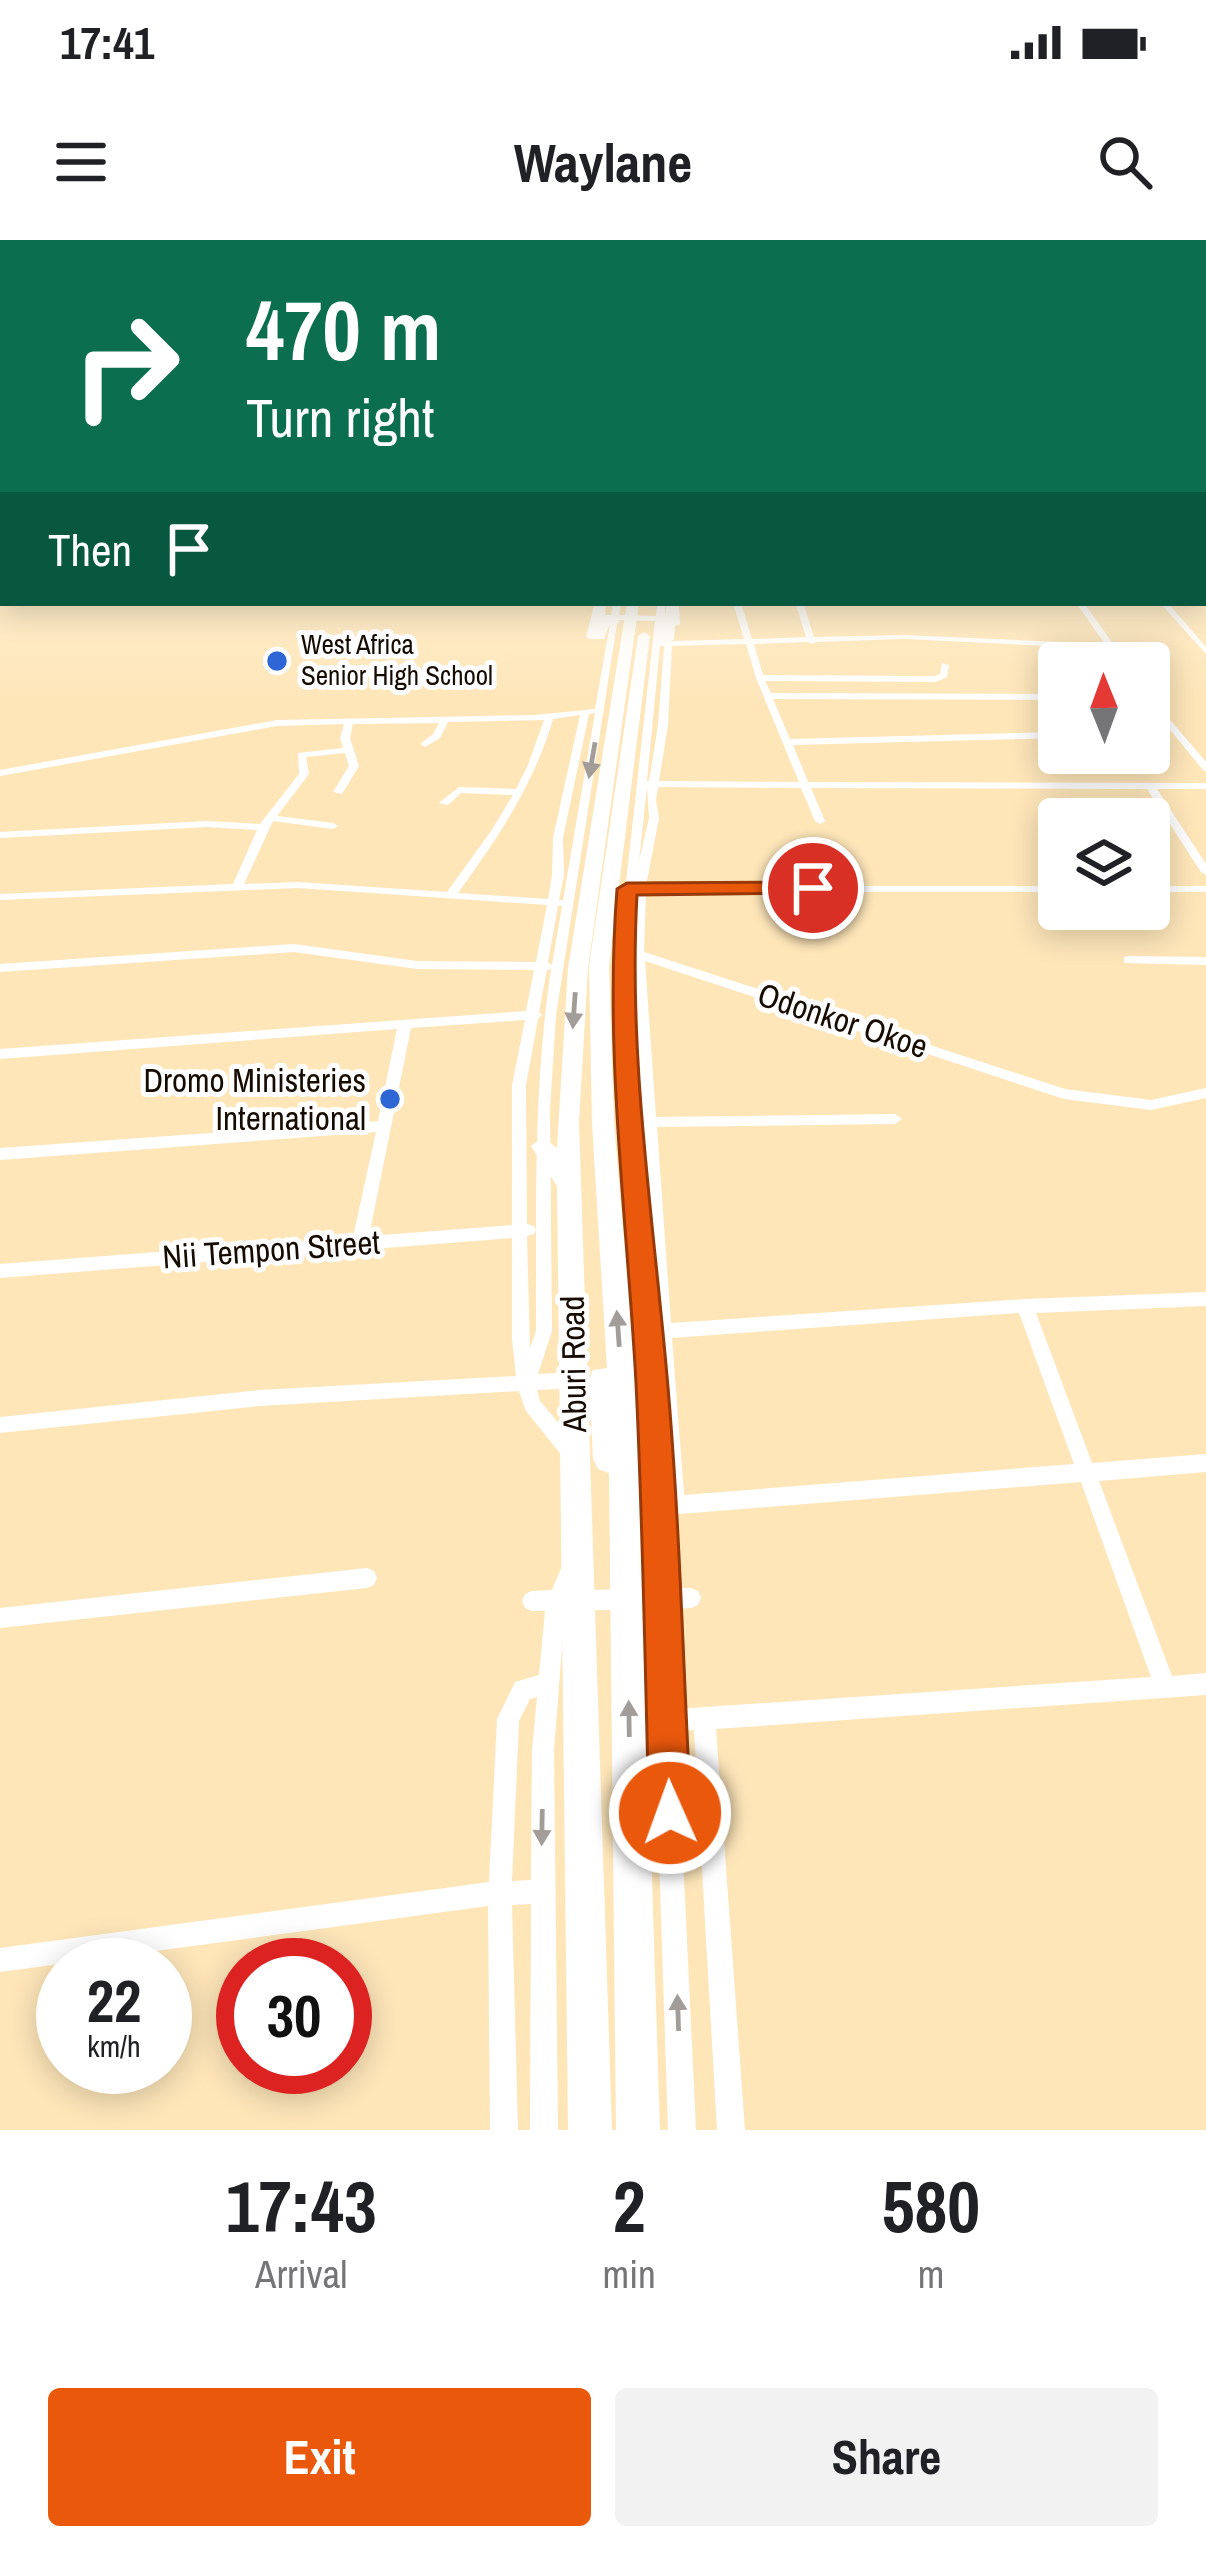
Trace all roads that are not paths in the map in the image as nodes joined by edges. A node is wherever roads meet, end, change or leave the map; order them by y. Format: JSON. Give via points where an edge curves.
{"nodes":[{"id":1,"x":608,"y":606,"type":"edge"},
{"id":2,"x":616,"y":606,"type":"edge"},
{"id":3,"x":632,"y":606,"type":"edge"},
{"id":4,"x":738,"y":606,"type":"edge"},
{"id":5,"x":800,"y":606,"type":"edge"},
{"id":6,"x":1081,"y":606,"type":"edge"},
{"id":7,"x":1167,"y":606,"type":"edge"},
{"id":8,"x":610,"y":620,"type":"junction"},
{"id":9,"x":658,"y":632,"type":"edge"},
{"id":10,"x":812,"y":642,"type":"junction"},
{"id":11,"x":1108,"y":642,"type":"edge"},
{"id":12,"x":1038,"y":643,"type":"edge"},
{"id":13,"x":748,"y":644,"type":"junction"},
{"id":14,"x":598,"y":647,"type":"dead end"},
{"id":15,"x":1204,"y":648,"type":"edge"},
{"id":16,"x":945,"y":665,"type":"dead end"},
{"id":17,"x":760,"y":678,"type":"junction"},
{"id":18,"x":769,"y":696,"type":"junction"},
{"id":19,"x":1038,"y":697,"type":"edge"},
{"id":20,"x":607,"y":705,"type":"junction"},
{"id":21,"x":585,"y":712,"type":"junction"},
{"id":22,"x":549,"y":717,"type":"junction"},
{"id":23,"x":444,"y":721,"type":"junction"},
{"id":24,"x":350,"y":722,"type":"junction"},
{"id":25,"x":1170,"y":735,"type":"edge"},
{"id":26,"x":1038,"y":736,"type":"edge"},
{"id":27,"x":787,"y":742,"type":"junction"},
{"id":28,"x":425,"y":744,"type":"dead end"},
{"id":29,"x":349,"y":750,"type":"junction"},
{"id":30,"x":1206,"y":768,"type":"edge"},
{"id":31,"x":0,"y":773,"type":"edge"},
{"id":32,"x":641,"y":774,"type":"junction"},
{"id":33,"x":803,"y":783,"type":"junction"},
{"id":34,"x":1150,"y":786,"type":"junction"},
{"id":35,"x":1206,"y":786,"type":"edge"},
{"id":36,"x":338,"y":792,"type":"dead end"},
{"id":37,"x":518,"y":792,"type":"junction"},
{"id":38,"x":444,"y":803,"type":"dead end"},
{"id":39,"x":820,"y":821,"type":"dead end"},
{"id":40,"x":267,"y":822,"type":"junction"},
{"id":41,"x":333,"y":826,"type":"dead end"},
{"id":42,"x":0,"y":835,"type":"edge"},
{"id":43,"x":787,"y":847,"type":"dead end"},
{"id":44,"x":1206,"y":872,"type":"edge"},
{"id":45,"x":238,"y":885,"type":"junction"},
{"id":46,"x":813,"y":888,"type":"junction"},
{"id":47,"x":634,"y":889,"type":"junction"},
{"id":48,"x":1038,"y":889,"type":"edge"},
{"id":49,"x":1170,"y":889,"type":"edge"},
{"id":50,"x":1206,"y":889,"type":"edge"},
{"id":51,"x":452,"y":894,"type":"junction"},
{"id":52,"x":0,"y":897,"type":"edge"},
{"id":53,"x":561,"y":903,"type":"junction"},
{"id":54,"x":630,"y":951,"type":"junction"},
{"id":55,"x":1129,"y":960,"type":"dead end"},
{"id":56,"x":1206,"y":961,"type":"edge"},
{"id":57,"x":538,"y":966,"type":"junction"},
{"id":58,"x":558,"y":966,"type":"junction"},
{"id":59,"x":0,"y":968,"type":"edge"},
{"id":60,"x":550,"y":1015,"type":"junction"},
{"id":61,"x":531,"y":1016,"type":"junction"},
{"id":62,"x":405,"y":1024,"type":"junction"},
{"id":63,"x":0,"y":1054,"type":"edge"},
{"id":64,"x":623,"y":1062,"type":"junction"},
{"id":65,"x":602,"y":1088,"type":"junction"},
{"id":66,"x":1206,"y":1093,"type":"edge"},
{"id":67,"x":895,"y":1119,"type":"dead end"},
{"id":68,"x":637,"y":1122,"type":"junction"},
{"id":69,"x":384,"y":1126,"type":"junction"},
{"id":70,"x":543,"y":1146,"type":"junction"},
{"id":71,"x":0,"y":1154,"type":"edge"},
{"id":72,"x":568,"y":1184,"type":"junction"},
{"id":73,"x":543,"y":1229,"type":"junction"},
{"id":74,"x":521,"y":1231,"type":"junction"},
{"id":75,"x":360,"y":1242,"type":"junction"},
{"id":76,"x":0,"y":1271,"type":"edge"},
{"id":77,"x":1206,"y":1299,"type":"edge"},
{"id":78,"x":1025,"y":1306,"type":"junction"},
{"id":79,"x":655,"y":1332,"type":"junction"},
{"id":80,"x":599,"y":1380,"type":"junction"},
{"id":81,"x":526,"y":1383,"type":"junction"},
{"id":82,"x":0,"y":1425,"type":"edge"},
{"id":83,"x":575,"y":1458,"type":"junction"},
{"id":84,"x":1206,"y":1463,"type":"edge"},
{"id":85,"x":1088,"y":1474,"type":"junction"},
{"id":86,"x":666,"y":1506,"type":"junction"},
{"id":87,"x":579,"y":1547,"type":"junction"},
{"id":88,"x":367,"y":1578,"type":"dead end"},
{"id":89,"x":692,"y":1598,"type":"dead end"},
{"id":90,"x":532,"y":1601,"type":"dead end"},
{"id":91,"x":0,"y":1618,"type":"edge"},
{"id":92,"x":549,"y":1683,"type":"junction"},
{"id":93,"x":1206,"y":1684,"type":"edge"},
{"id":94,"x":1166,"y":1685,"type":"junction"},
{"id":95,"x":704,"y":1718,"type":"junction"},
{"id":96,"x":666,"y":1721,"type":"junction"},
{"id":97,"x":541,"y":1891,"type":"junction"},
{"id":98,"x":500,"y":1892,"type":"junction"},
{"id":99,"x":0,"y":1960,"type":"edge"},
{"id":100,"x":504,"y":2130,"type":"edge"},
{"id":101,"x":544,"y":2130,"type":"edge"},
{"id":102,"x":590,"y":2130,"type":"edge"},
{"id":103,"x":638,"y":2130,"type":"edge"},
{"id":104,"x":682,"y":2130,"type":"edge"},
{"id":105,"x":731,"y":2130,"type":"edge"}],
"edges":[{"from":1,"to":8,"type":"street"},
{"from":2,"to":8,"type":"street"},
{"from":3,"to":20,"type":"highway","name":"Aburi Road"},
{"from":4,"to":13,"type":"street"},
{"from":5,"to":10,"type":"street"},
{"from":6,"to":11,"type":"street"},
{"from":7,"to":15,"type":"street"},
{"from":8,"to":9,"type":"street"},
{"from":8,"to":14,"type":"street"},
{"from":8,"to":20,"type":"street"},
{"from":9,"to":13,"type":"street"},
{"from":9,"to":32,"type":"highway"},
{"from":10,"to":12,"type":"street"},
{"from":10,"to":13,"type":"street"},
{"from":13,"to":17,"type":"street"},
{"from":16,"to":17,"type":"street","via":[[936,679]]},
{"from":17,"to":18,"type":"street"},
{"from":18,"to":19,"type":"street"},
{"from":18,"to":27,"type":"street"},
{"from":20,"to":21,"type":"street"},
{"from":20,"to":53,"type":"street","one_way":true},
{"from":20,"to":72,"type":"highway","name":"Aburi Road","one_way":true,"via":[[578,968]]},
{"from":21,"to":22,"type":"street"},
{"from":21,"to":53,"type":"street","via":[[558,838]]},
{"from":22,"to":23,"type":"street"},
{"from":22,"to":37,"type":"street","via":[[542,750]]},
{"from":23,"to":24,"type":"street"},
{"from":23,"to":28,"type":"street"},
{"from":24,"to":29,"type":"street"},
{"from":24,"to":31,"type":"street","via":[[265,724]]},
{"from":25,"to":30,"type":"street"},
{"from":26,"to":27,"type":"street"},
{"from":27,"to":33,"type":"street"},
{"from":29,"to":36,"type":"street","via":[[354,766]]},
{"from":29,"to":40,"type":"street","via":[[302,755],[304,774]]},
{"from":32,"to":33,"type":"street"},
{"from":32,"to":47,"type":"street"},
{"from":32,"to":65,"type":"highway","via":[[599,966]]},
{"from":33,"to":34,"type":"street"},
{"from":33,"to":39,"type":"street"},
{"from":34,"to":35,"type":"street"},
{"from":34,"to":44,"type":"street"},
{"from":37,"to":38,"type":"street","via":[[459,790]]},
{"from":37,"to":51,"type":"street"},
{"from":40,"to":41,"type":"street"},
{"from":40,"to":42,"type":"street"},
{"from":40,"to":45,"type":"street"},
{"from":43,"to":46,"type":"street","via":[[803,855]]},
{"from":45,"to":51,"type":"street"},
{"from":45,"to":52,"type":"street"},
{"from":46,"to":47,"type":"street"},
{"from":46,"to":48,"type":"street"},
{"from":47,"to":54,"type":"street"},
{"from":49,"to":50,"type":"street"},
{"from":51,"to":53,"type":"street"},
{"from":53,"to":57,"type":"street"},
{"from":53,"to":58,"type":"street"},
{"from":54,"to":64,"type":"street"},
{"from":54,"to":66,"type":"street","name":"Odonkor Okoe","via":[[1064,1094],[1151,1105]]},
{"from":54,"to":68,"type":"street"},
{"from":55,"to":56,"type":"street"},
{"from":57,"to":58,"type":"street"},
{"from":57,"to":59,"type":"street","via":[[417,965],[294,949]]},
{"from":57,"to":61,"type":"street"},
{"from":58,"to":60,"type":"street"},
{"from":60,"to":61,"type":"street"},
{"from":60,"to":70,"type":"street"},
{"from":61,"to":62,"type":"street"},
{"from":61,"to":74,"type":"street","via":[[519,1085]]},
{"from":62,"to":63,"type":"street"},
{"from":62,"to":69,"type":"street"},
{"from":64,"to":65,"type":"highway"},
{"from":64,"to":68,"type":"street"},
{"from":80,"to":65,"type":"highway","one_way":true},
{"from":67,"to":68,"type":"street"},
{"from":68,"to":79,"type":"street"},
{"from":69,"to":71,"type":"street"},
{"from":69,"to":75,"type":"street"},
{"from":70,"to":72,"type":"highway"},
{"from":70,"to":73,"type":"street"},
{"from":72,"to":80,"type":"highway","name":"Aburi Road"},
{"from":73,"to":74,"type":"street","name":"Nii Tempon Street"},
{"from":73,"to":81,"type":"street","via":[[544,1330]]},
{"from":74,"to":75,"type":"street","name":"Nii Tempon Street"},
{"from":74,"to":81,"type":"street"},
{"from":75,"to":76,"type":"street","name":"Nii Tempon Street"},
{"from":77,"to":78,"type":"street"},
{"from":78,"to":79,"type":"street"},
{"from":78,"to":85,"type":"street"},
{"from":79,"to":86,"type":"street"},
{"from":80,"to":81,"type":"street"},
{"from":80,"to":83,"type":"highway","name":"Aburi Road"},
{"from":103,"to":80,"type":"highway","one_way":true,"via":[[624,1526]]},
{"from":81,"to":82,"type":"street","via":[[260,1398]]},
{"from":81,"to":83,"type":"street","via":[[532,1405]]},
{"from":83,"to":87,"type":"highway","name":"Aburi Road"},
{"from":84,"to":85,"type":"street"},
{"from":85,"to":86,"type":"street"},
{"from":85,"to":94,"type":"street"},
{"from":86,"to":96,"type":"street"},
{"from":87,"to":92,"type":"street","via":[[555,1610]]},
{"from":87,"to":102,"type":"highway","name":"Aburi Road"},
{"from":88,"to":91,"type":"street"},
{"from":89,"to":90,"type":"street"},
{"from":92,"to":97,"type":"street","one_way":true},
{"from":92,"to":98,"type":"street","via":[[523,1690],[508,1719]]},
{"from":93,"to":94,"type":"street"},
{"from":94,"to":95,"type":"street"},
{"from":95,"to":96,"type":"street"},
{"from":95,"to":105,"type":"street"},
{"from":104,"to":96,"type":"street","one_way":true},
{"from":97,"to":98,"type":"street"},
{"from":97,"to":101,"type":"street"},
{"from":98,"to":99,"type":"street"},
{"from":98,"to":100,"type":"street"}]}
